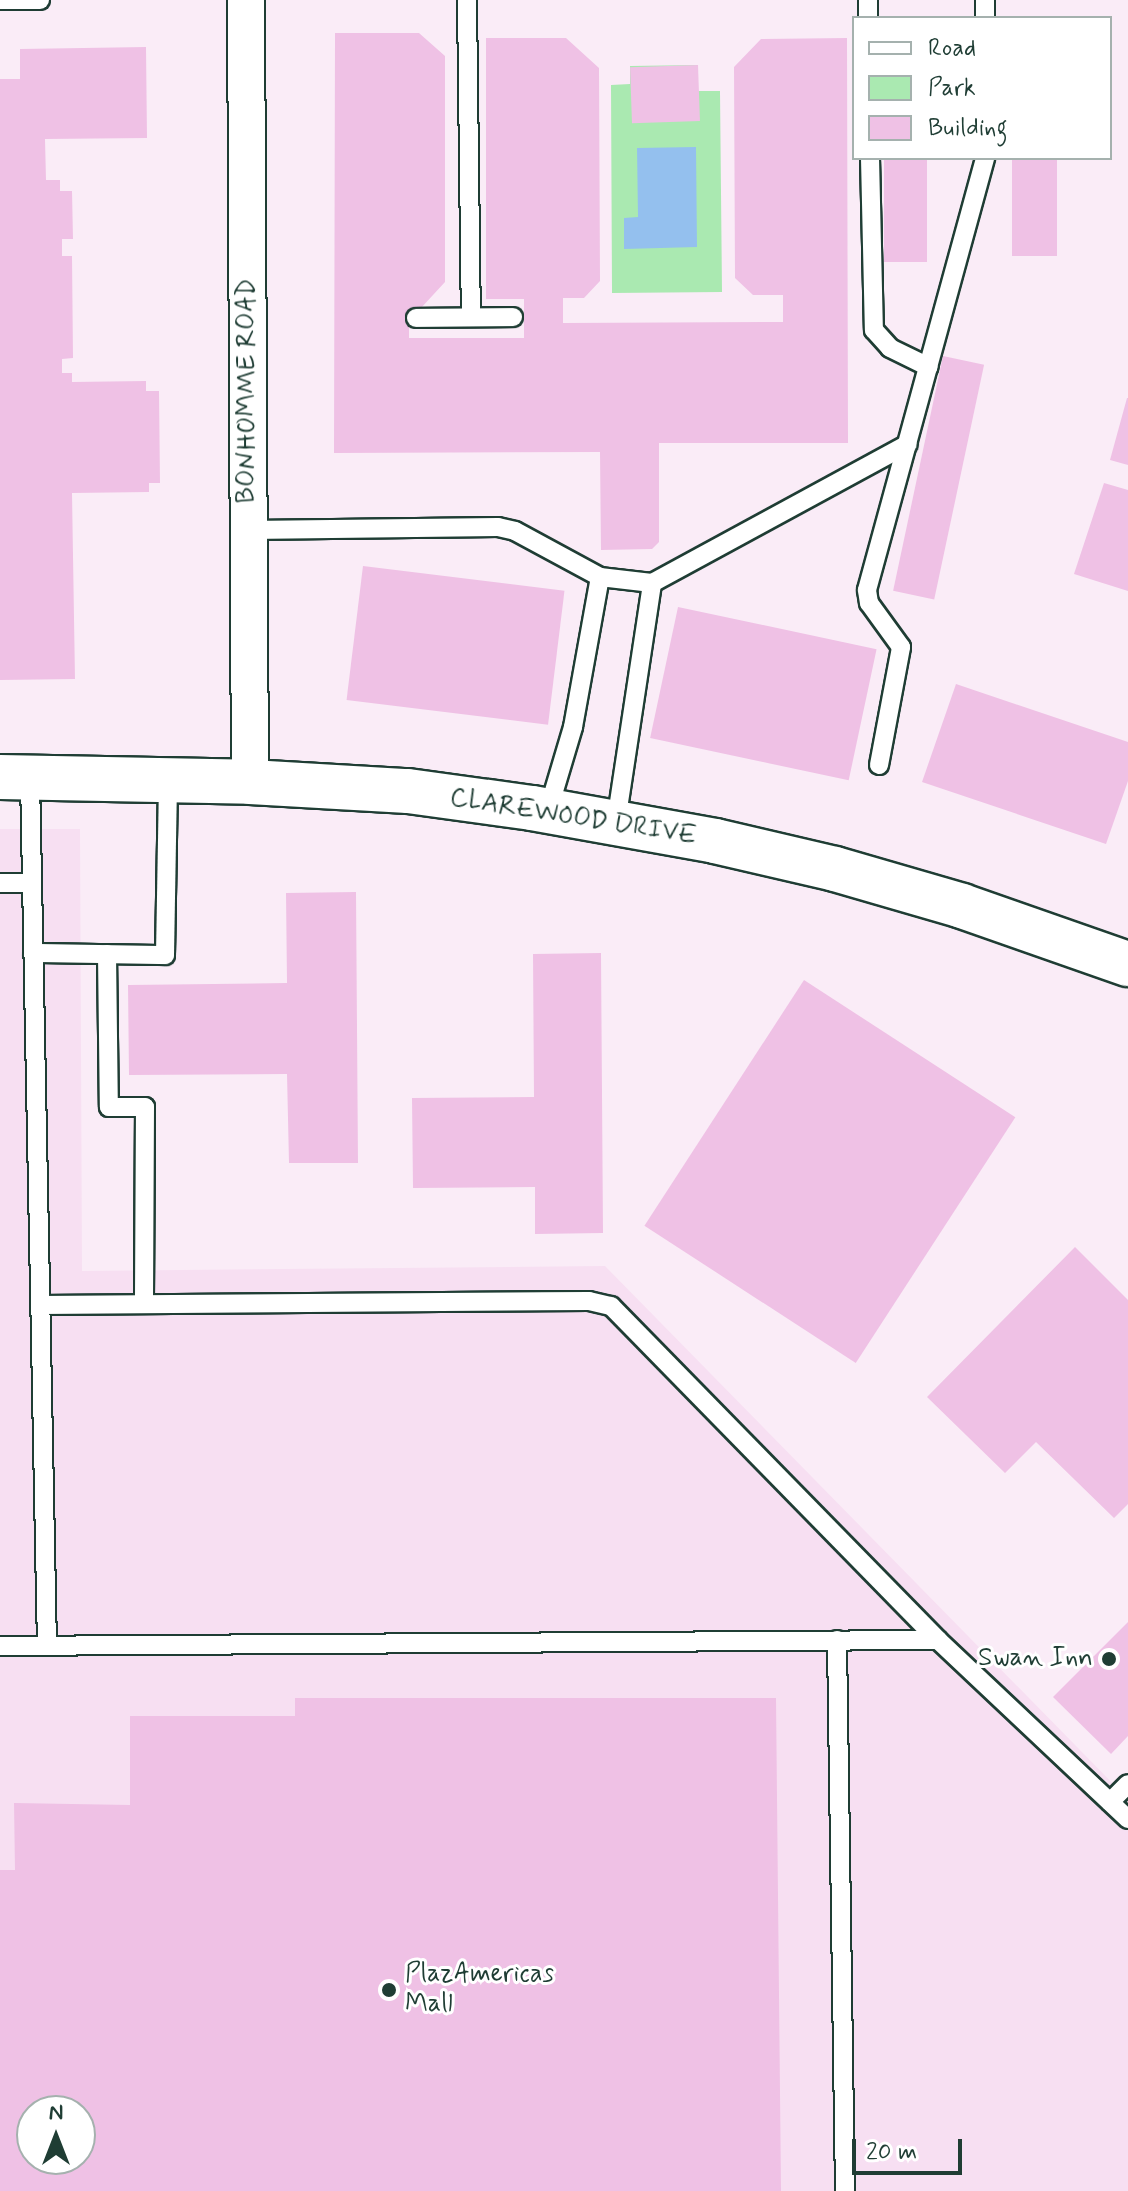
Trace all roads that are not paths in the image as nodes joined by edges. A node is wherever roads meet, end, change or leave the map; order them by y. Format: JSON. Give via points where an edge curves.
{"nodes":[{"id":1,"x":0,"y":0,"type":"edge"},
{"id":2,"x":40,"y":0,"type":"edge"},
{"id":3,"x":246,"y":0,"type":"edge"},
{"id":4,"x":467,"y":0,"type":"edge"},
{"id":5,"x":870,"y":160,"type":"edge"},
{"id":6,"x":984,"y":160,"type":"edge"},
{"id":7,"x":471,"y":317,"type":"junction"},
{"id":8,"x":513,"y":317,"type":"dead end"},
{"id":9,"x":416,"y":318,"type":"dead end"},
{"id":10,"x":929,"y":367,"type":"junction"},
{"id":11,"x":908,"y":444,"type":"junction"},
{"id":12,"x":249,"y":530,"type":"junction"},
{"id":13,"x":600,"y":577,"type":"junction"},
{"id":14,"x":652,"y":583,"type":"junction"},
{"id":15,"x":879,"y":765,"type":"dead end"},
{"id":16,"x":15,"y":777,"type":"edge"},
{"id":17,"x":168,"y":778,"type":"junction"},
{"id":18,"x":250,"y":782,"type":"junction"},
{"id":19,"x":548,"y":811,"type":"junction"},
{"id":20,"x":616,"y":822,"type":"junction"},
{"id":21,"x":0,"y":883,"type":"edge"},
{"id":22,"x":32,"y":883,"type":"junction"},
{"id":23,"x":33,"y":953,"type":"junction"},
{"id":24,"x":107,"y":954,"type":"junction"},
{"id":25,"x":1128,"y":964,"type":"edge"},
{"id":26,"x":144,"y":1304,"type":"junction"},
{"id":27,"x":40,"y":1305,"type":"junction"},
{"id":28,"x":837,"y":1640,"type":"junction"},
{"id":29,"x":938,"y":1640,"type":"junction"},
{"id":30,"x":47,"y":1645,"type":"junction"},
{"id":31,"x":0,"y":1646,"type":"edge"},
{"id":32,"x":1128,"y":1784,"type":"edge"},
{"id":33,"x":1110,"y":1802,"type":"junction"},
{"id":34,"x":1128,"y":1819,"type":"edge"},
{"id":35,"x":845,"y":2191,"type":"edge"}],
"edges":[{"from":1,"to":2,"type":"lane"},
{"from":3,"to":12,"type":"street","name":"BONHOMME ROAD"},
{"from":4,"to":7,"type":"lane"},
{"from":5,"to":10,"type":"lane","via":[[874,330],[890,348]]},
{"from":6,"to":10,"type":"lane"},
{"from":7,"to":8,"type":"lane"},
{"from":7,"to":9,"type":"lane"},
{"from":10,"to":11,"type":"lane"},
{"from":11,"to":14,"type":"lane"},
{"from":11,"to":15,"type":"lane","via":[[867,590],[869,603],[901,647]]},
{"from":12,"to":13,"type":"lane","via":[[498,527]]},
{"from":12,"to":18,"type":"street","name":"BONHOMME ROAD"},
{"from":13,"to":14,"type":"lane"},
{"from":13,"to":19,"type":"lane","via":[[573,727]]},
{"from":14,"to":20,"type":"lane"},
{"from":16,"to":17,"type":"street","name":"CLAREWOOD DRIVE"},
{"from":16,"to":22,"type":"lane"},
{"from":17,"to":18,"type":"street","name":"CLAREWOOD DRIVE"},
{"from":17,"to":24,"type":"lane","via":[[165,955]]},
{"from":18,"to":19,"type":"street","name":"CLAREWOOD DRIVE","via":[[408,791]]},
{"from":19,"to":20,"type":"street","name":"CLAREWOOD DRIVE"},
{"from":20,"to":25,"type":"street","name":"CLAREWOOD DRIVE","via":[[835,869],[991,915]]},
{"from":21,"to":22,"type":"lane"},
{"from":22,"to":23,"type":"lane"},
{"from":23,"to":24,"type":"lane"},
{"from":23,"to":27,"type":"lane"},
{"from":24,"to":26,"type":"lane","via":[[109,1107],[145,1107]]},
{"from":26,"to":27,"type":"lane"},
{"from":26,"to":29,"type":"lane","via":[[589,1301],[611,1306]]},
{"from":27,"to":30,"type":"lane"},
{"from":28,"to":29,"type":"lane"},
{"from":28,"to":30,"type":"lane"},
{"from":28,"to":35,"type":"lane"},
{"from":29,"to":33,"type":"lane"},
{"from":30,"to":31,"type":"lane"},
{"from":32,"to":33,"type":"lane"},
{"from":33,"to":34,"type":"lane"}]}
